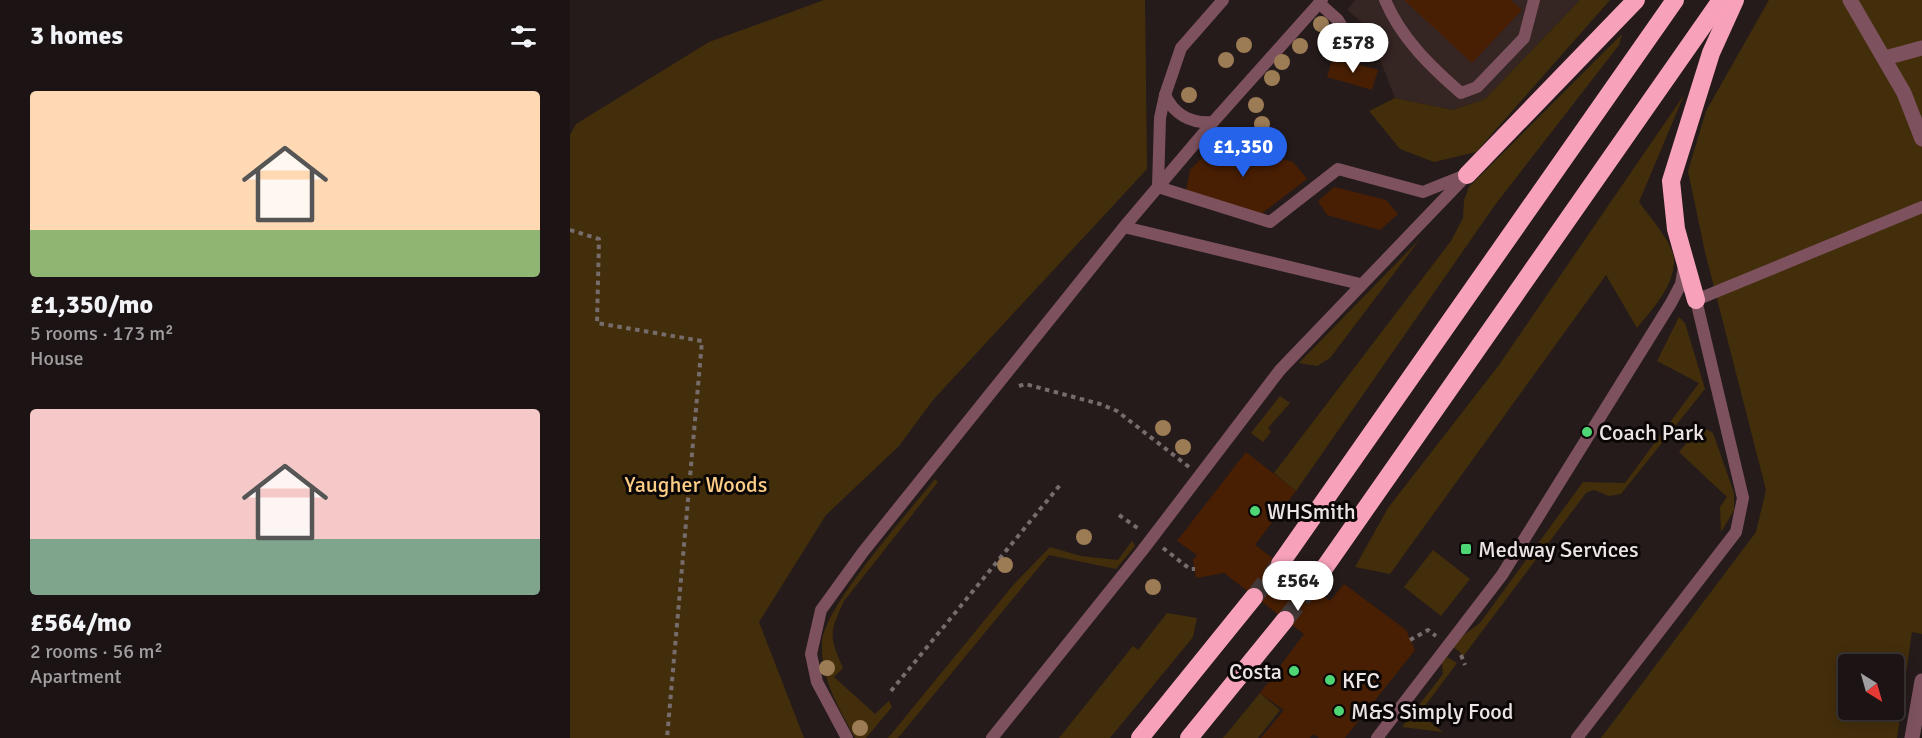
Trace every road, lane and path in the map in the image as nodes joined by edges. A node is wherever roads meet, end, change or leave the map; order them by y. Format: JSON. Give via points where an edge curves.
{"nodes":[{"id":1,"x":1223,"y":0,"type":"edge"},
{"id":2,"x":1385,"y":0,"type":"edge"},
{"id":3,"x":1534,"y":0,"type":"edge"},
{"id":4,"x":1636,"y":0,"type":"edge"},
{"id":5,"x":1675,"y":0,"type":"edge"},
{"id":6,"x":1721,"y":0,"type":"edge"},
{"id":7,"x":1735,"y":0,"type":"edge"},
{"id":8,"x":1850,"y":0,"type":"edge"},
{"id":9,"x":1320,"y":2,"type":"edge"},
{"id":10,"x":1355,"y":48,"type":"dead end"},
{"id":11,"x":1922,"y":48,"type":"edge"},
{"id":12,"x":1885,"y":58,"type":"junction"},
{"id":13,"x":1165,"y":94,"type":"junction"},
{"id":14,"x":1213,"y":122,"type":"junction"},
{"id":15,"x":1922,"y":139,"type":"edge"},
{"id":16,"x":1467,"y":175,"type":"junction"},
{"id":17,"x":1158,"y":187,"type":"junction"},
{"id":18,"x":1922,"y":207,"type":"edge"},
{"id":19,"x":1124,"y":227,"type":"junction"},
{"id":20,"x":570,"y":230,"type":"edge"},
{"id":21,"x":1686,"y":259,"type":"junction"},
{"id":22,"x":1360,"y":284,"type":"junction"},
{"id":23,"x":1696,"y":300,"type":"junction"},
{"id":24,"x":995,"y":389,"type":"junction"},
{"id":25,"x":1200,"y":474,"type":"junction"},
{"id":26,"x":1060,"y":485,"type":"dead end"},
{"id":27,"x":1280,"y":564,"type":"tunnel mouth"},
{"id":28,"x":1311,"y":587,"type":"tunnel mouth"},
{"id":29,"x":1254,"y":597,"type":"tunnel mouth"},
{"id":30,"x":1285,"y":620,"type":"tunnel mouth"},
{"id":31,"x":1922,"y":681,"type":"edge"},
{"id":32,"x":891,"y":691,"type":"dead end"},
{"id":33,"x":667,"y":738,"type":"edge"},
{"id":34,"x":847,"y":738,"type":"edge"},
{"id":35,"x":992,"y":738,"type":"edge"},
{"id":36,"x":1140,"y":738,"type":"edge"},
{"id":37,"x":1190,"y":738,"type":"edge"},
{"id":38,"x":1377,"y":738,"type":"edge"},
{"id":39,"x":1577,"y":738,"type":"edge"},
{"id":40,"x":1912,"y":738,"type":"edge"}],
"edges":[{"from":1,"to":13,"type":"lane","via":[[1181,48]]},
{"from":2,"to":3,"type":"lane","via":[[1395,23],[1433,68],[1461,93],[1477,87],[1524,38]]},
{"from":4,"to":16,"type":"highway"},
{"from":5,"to":27,"type":"highway"},
{"from":6,"to":28,"type":"highway"},
{"from":7,"to":21,"type":"highway","via":[[1711,53],[1671,181],[1676,229]]},
{"from":8,"to":12,"type":"street"},
{"from":9,"to":10,"type":"lane","via":[[1338,20]]},
{"from":9,"to":14,"type":"lane"},
{"from":11,"to":12,"type":"street"},
{"from":12,"to":15,"type":"street"},
{"from":13,"to":14,"type":"lane","via":[[1181,115],[1196,122]]},
{"from":13,"to":17,"type":"lane","via":[[1160,118]]},
{"from":14,"to":17,"type":"lane"},
{"from":16,"to":17,"type":"lane","via":[[1423,192],[1338,169],[1270,222]]},
{"from":16,"to":22,"type":"lane"},
{"from":17,"to":19,"type":"lane"},
{"from":18,"to":23,"type":"lane"},
{"from":19,"to":22,"type":"lane"},
{"from":19,"to":24,"type":"lane"},
{"from":20,"to":33,"type":"path","via":[[599,239],[597,323],[702,341]]},
{"from":21,"to":23,"type":"highway"},
{"from":21,"to":38,"type":"lane","via":[[1681,284],[1671,303],[1529,534]]},
{"from":22,"to":25,"type":"lane","via":[[1280,370]]},
{"from":23,"to":39,"type":"lane","via":[[1743,498],[1736,532]]},
{"from":24,"to":25,"type":"path","via":[[1009,399],[1025,384],[1117,411]]},
{"from":24,"to":34,"type":"lane","via":[[863,552],[822,610],[812,654],[817,682]]},
{"from":25,"to":35,"type":"lane"},
{"from":26,"to":32,"type":"path"},
{"from":29,"to":36,"type":"highway"},
{"from":30,"to":37,"type":"highway"},
{"from":31,"to":40,"type":"street"}]}
